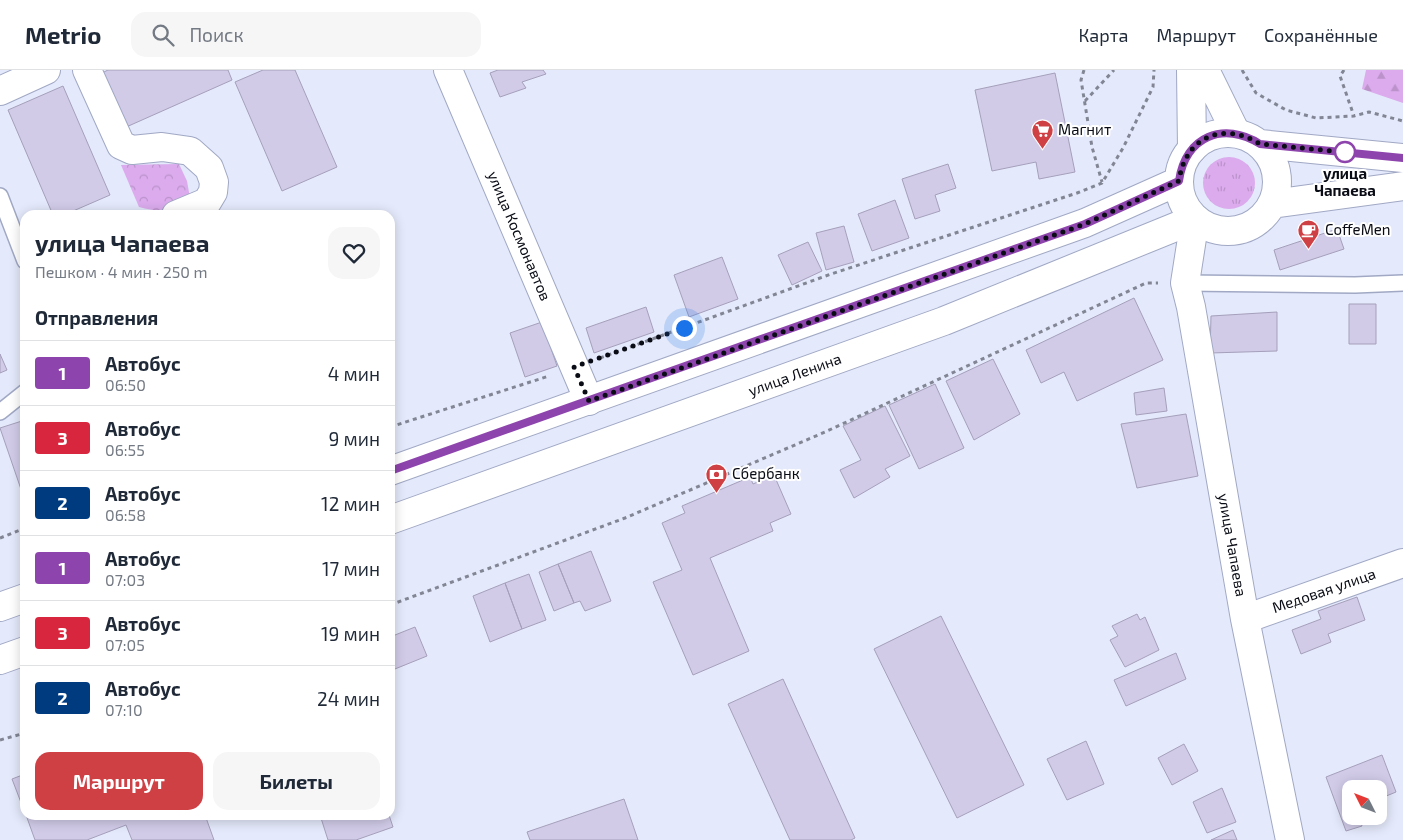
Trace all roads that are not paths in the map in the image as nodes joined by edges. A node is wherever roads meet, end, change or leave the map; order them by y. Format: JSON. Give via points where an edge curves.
{"nodes":[{"id":1,"x":46,"y":70,"type":"edge"},
{"id":2,"x":87,"y":70,"type":"edge"},
{"id":3,"x":448,"y":70,"type":"edge"},
{"id":4,"x":1191,"y":70,"type":"edge"},
{"id":5,"x":1205,"y":70,"type":"edge"},
{"id":6,"x":0,"y":91,"type":"edge"},
{"id":7,"x":1248,"y":139,"type":"junction"},
{"id":8,"x":1192,"y":149,"type":"junction"},
{"id":9,"x":1403,"y":158,"type":"edge"},
{"id":10,"x":1179,"y":181,"type":"junction"},
{"id":11,"x":1403,"y":186,"type":"edge"},
{"id":12,"x":0,"y":196,"type":"edge"},
{"id":13,"x":1272,"y":204,"type":"junction"},
{"id":14,"x":188,"y":210,"type":"edge"},
{"id":15,"x":1195,"y":219,"type":"junction"},
{"id":16,"x":20,"y":248,"type":"edge"},
{"id":17,"x":1184,"y":283,"type":"junction"},
{"id":18,"x":1403,"y":283,"type":"edge"},
{"id":19,"x":20,"y":396,"type":"edge"},
{"id":20,"x":589,"y":401,"type":"junction"},
{"id":21,"x":0,"y":412,"type":"edge"},
{"id":22,"x":395,"y":469,"type":"edge"},
{"id":23,"x":395,"y":518,"type":"edge"},
{"id":24,"x":1403,"y":563,"type":"edge"},
{"id":25,"x":20,"y":600,"type":"edge"},
{"id":26,"x":0,"y":607,"type":"edge"},
{"id":27,"x":1245,"y":619,"type":"junction"},
{"id":28,"x":20,"y":653,"type":"edge"},
{"id":29,"x":0,"y":660,"type":"edge"},
{"id":30,"x":1290,"y":840,"type":"edge"}],
"edges":[{"from":1,"to":6,"type":"main road"},
{"from":2,"to":14,"type":"main road","via":[[121,145],[132,150],[162,147],[190,151],[209,168],[214,182],[213,192],[207,202]]},
{"from":3,"to":20,"type":"main road","name":"улица Космонавтов"},
{"from":4,"to":8,"type":"main road"},
{"from":5,"to":7,"type":"main road"},
{"from":7,"to":8,"type":"main road","via":[[1220,133],[1205,138]]},
{"from":7,"to":9,"type":"main road"},
{"from":7,"to":13,"type":"main road","via":[[1270,154],[1275,166],[1277,192]]},
{"from":8,"to":10,"type":"main road","via":[[1180,169]]},
{"from":10,"to":15,"type":"main road","via":[[1186,208]]},
{"from":10,"to":20,"type":"main road","via":[[1085,224]]},
{"from":11,"to":13,"type":"main road"},
{"from":12,"to":16,"type":"lane"},
{"from":13,"to":15,"type":"main road","via":[[1251,226],[1237,231],[1208,227]]},
{"from":15,"to":17,"type":"main road","name":"улица Чапаева"},
{"from":15,"to":23,"type":"main road","name":"улица Ленина","via":[[944,322]]},
{"from":17,"to":18,"type":"lane"},
{"from":17,"to":27,"type":"main road","name":"улица Чапаева"},
{"from":19,"to":21,"type":"lane"},
{"from":20,"to":22,"type":"main road"},
{"from":24,"to":27,"type":"main road","name":"Медовая улица"},
{"from":25,"to":26,"type":"main road"},
{"from":27,"to":30,"type":"main road","name":"улица Чапаева"},
{"from":28,"to":29,"type":"main road"}]}
